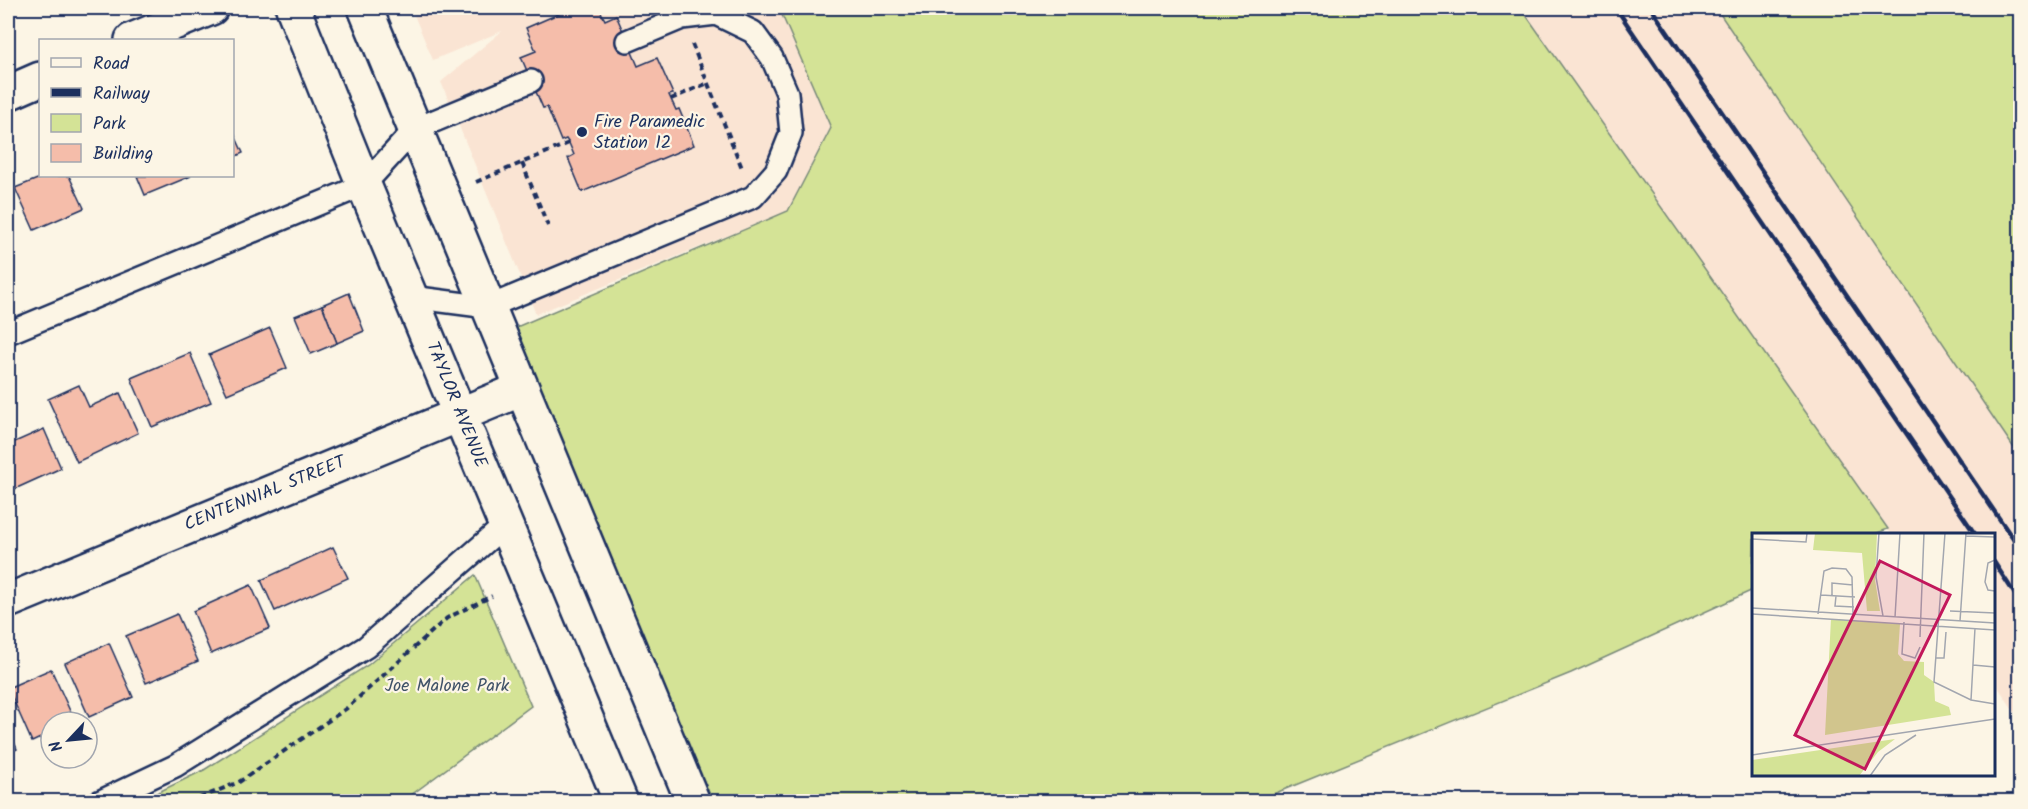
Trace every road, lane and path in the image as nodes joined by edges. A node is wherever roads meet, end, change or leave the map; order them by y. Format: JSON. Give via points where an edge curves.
{"nodes":[{"id":1,"x":211,"y":8,"type":"edge"},
{"id":2,"x":293,"y":8,"type":"edge"},
{"id":3,"x":365,"y":8,"type":"edge"},
{"id":4,"x":682,"y":18,"type":"junction"},
{"id":5,"x":134,"y":39,"type":"edge"},
{"id":6,"x":627,"y":41,"type":"dead end"},
{"id":7,"x":39,"y":79,"type":"edge"},
{"id":8,"x":531,"y":81,"type":"dead end"},
{"id":9,"x":708,"y":83,"type":"junction"},
{"id":10,"x":8,"y":93,"type":"edge"},
{"id":11,"x":671,"y":99,"type":"dead end"},
{"id":12,"x":415,"y":129,"type":"junction"},
{"id":13,"x":569,"y":144,"type":"dead end"},
{"id":14,"x":522,"y":163,"type":"junction"},
{"id":15,"x":476,"y":182,"type":"dead end"},
{"id":16,"x":364,"y":184,"type":"junction"},
{"id":17,"x":753,"y":197,"type":"junction"},
{"id":18,"x":548,"y":226,"type":"dead end"},
{"id":19,"x":411,"y":297,"type":"junction"},
{"id":20,"x":488,"y":307,"type":"junction"},
{"id":21,"x":8,"y":333,"type":"edge"},
{"id":22,"x":522,"y":389,"type":"junction"},
{"id":23,"x":459,"y":414,"type":"junction"},
{"id":24,"x":505,"y":525,"type":"junction"},
{"id":25,"x":492,"y":596,"type":"dead end"},
{"id":26,"x":8,"y":601,"type":"edge"},
{"id":27,"x":99,"y":801,"type":"edge"},
{"id":28,"x":190,"y":801,"type":"edge"},
{"id":29,"x":621,"y":801,"type":"edge"},
{"id":30,"x":693,"y":801,"type":"edge"}],
"edges":[{"from":1,"to":5,"type":"main road"},
{"from":2,"to":16,"type":"main road","name":"TAYLOR AVENUE"},
{"from":3,"to":12,"type":"main road"},
{"from":4,"to":6,"type":"lane"},
{"from":4,"to":9,"type":"path"},
{"from":4,"to":17,"type":"lane","via":[[716,14],[753,32],[772,58],[788,93],[791,133],[776,171]]},
{"from":7,"to":10,"type":"main road"},
{"from":8,"to":12,"type":"lane"},
{"from":9,"to":11,"type":"path"},
{"from":9,"to":17,"type":"path"},
{"from":12,"to":16,"type":"lane"},
{"from":12,"to":20,"type":"main road"},
{"from":13,"to":14,"type":"path"},
{"from":14,"to":15,"type":"path"},
{"from":14,"to":18,"type":"path"},
{"from":16,"to":19,"type":"main road","name":"TAYLOR AVENUE"},
{"from":16,"to":21,"type":"lane"},
{"from":17,"to":20,"type":"lane"},
{"from":19,"to":20,"type":"lane"},
{"from":19,"to":23,"type":"main road","name":"TAYLOR AVENUE"},
{"from":20,"to":22,"type":"main road"},
{"from":22,"to":23,"type":"main road","name":"CENTENNIAL STREET"},
{"from":22,"to":30,"type":"main road"},
{"from":23,"to":24,"type":"main road","name":"TAYLOR AVENUE"},
{"from":23,"to":26,"type":"main road","name":"CENTENNIAL STREET"},
{"from":24,"to":27,"type":"lane","via":[[366,647],[175,766]]},
{"from":24,"to":29,"type":"main road","name":"TAYLOR AVENUE"},
{"from":25,"to":28,"type":"path","via":[[447,618],[347,708],[239,782]]}]}
